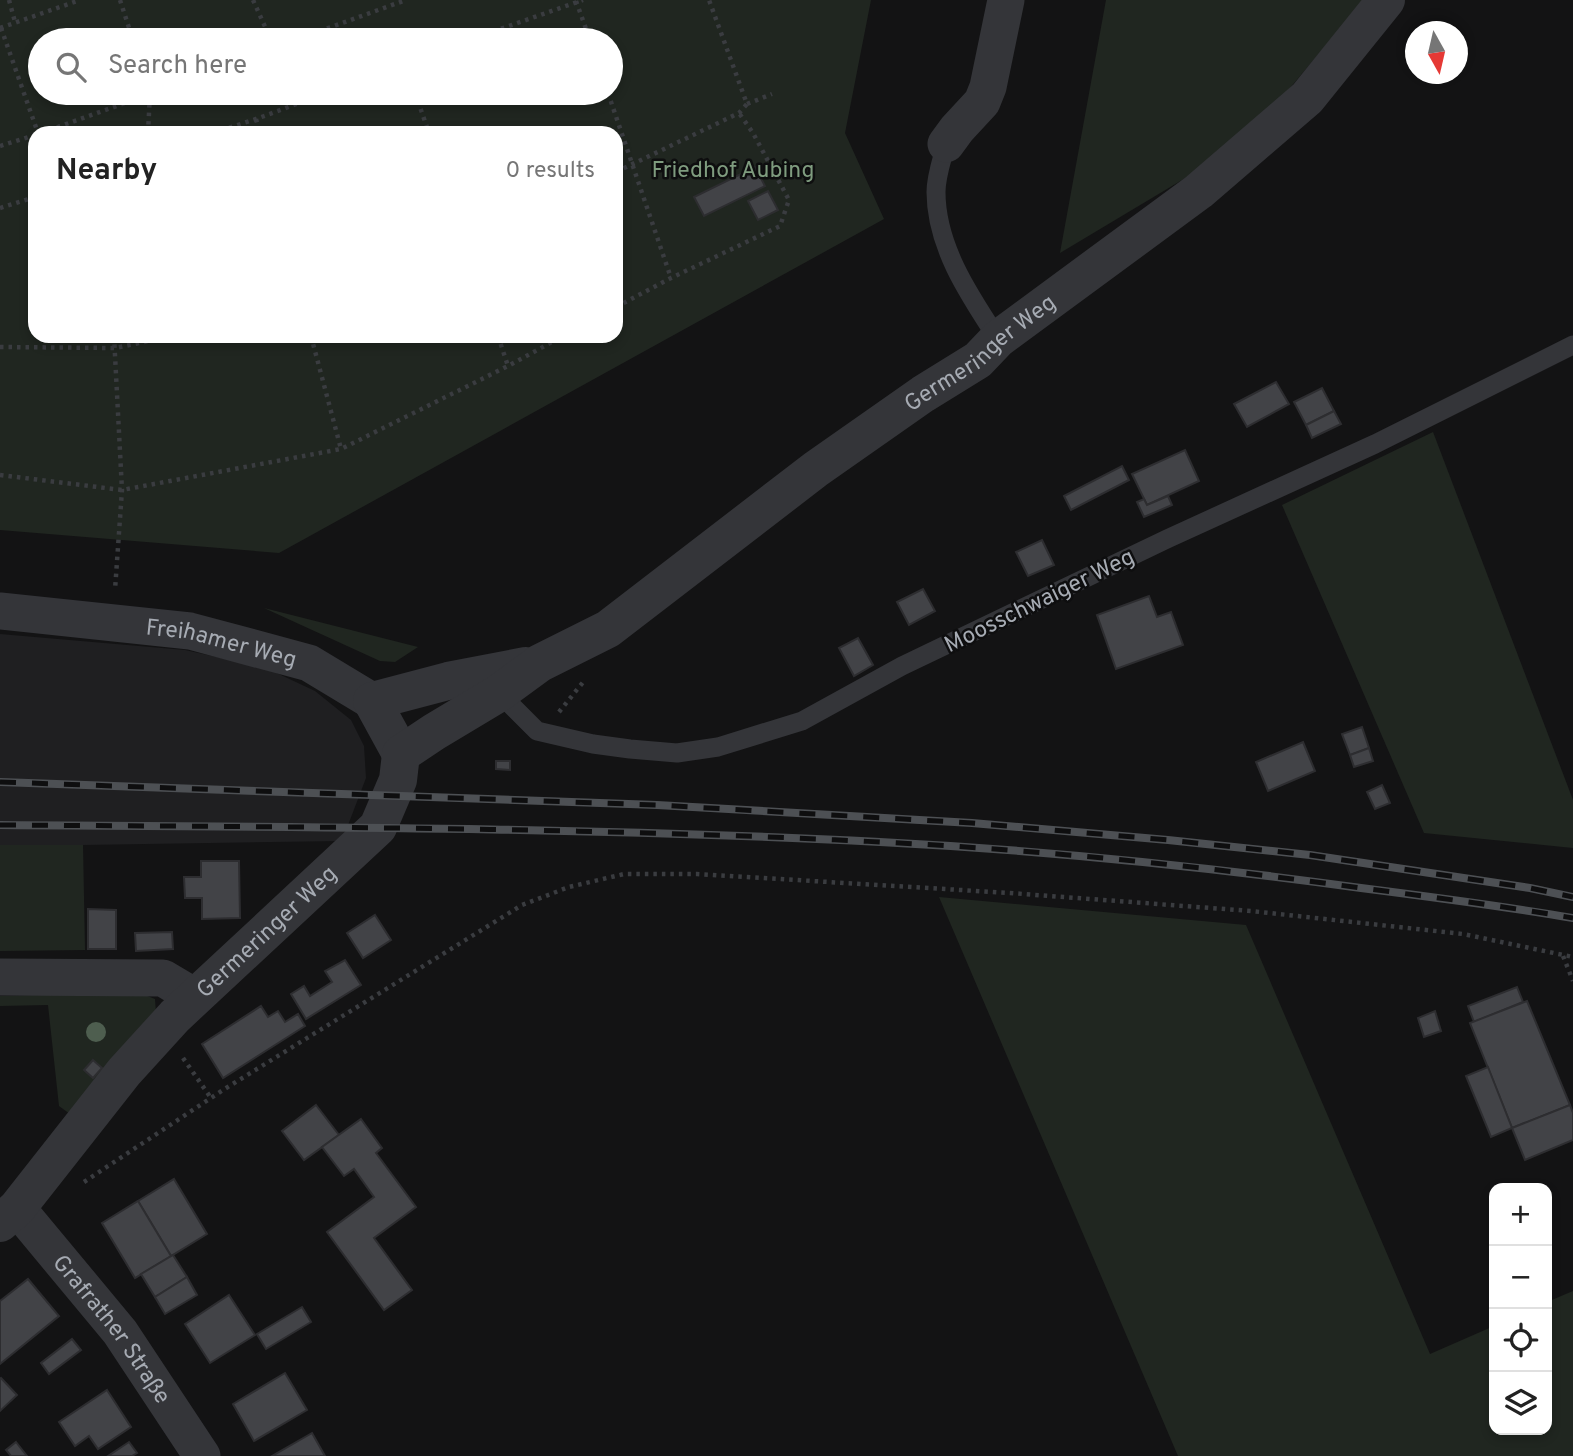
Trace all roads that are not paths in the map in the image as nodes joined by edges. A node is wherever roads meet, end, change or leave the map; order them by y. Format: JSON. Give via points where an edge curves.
{"nodes":[{"id":1,"x":1006,"y":0,"type":"edge"},
{"id":2,"x":1386,"y":0,"type":"edge"},
{"id":3,"x":946,"y":144,"type":"joint"},
{"id":4,"x":998,"y":339,"type":"junction"},
{"id":5,"x":1573,"y":345,"type":"edge"},
{"id":6,"x":0,"y":611,"type":"edge"},
{"id":7,"x":540,"y":663,"type":"junction"},
{"id":8,"x":499,"y":693,"type":"junction"},
{"id":9,"x":372,"y":701,"type":"junction"},
{"id":10,"x":401,"y":754,"type":"junction"},
{"id":11,"x":0,"y":977,"type":"edge"},
{"id":12,"x":195,"y":997,"type":"junction"},
{"id":13,"x":16,"y":1205,"type":"edge"},
{"id":14,"x":202,"y":1456,"type":"edge"}],
"edges":[{"from":1,"to":3,"type":"street","via":[[982,102]]},
{"from":2,"to":4,"type":"street","name":"Germeringer Weg","via":[[1307,98],[1199,191]]},
{"from":3,"to":4,"type":"lane","via":[[936,191],[942,238]]},
{"from":4,"to":7,"type":"street","name":"Germeringer Weg","via":[[978,360],[816,469],[608,629]]},
{"from":5,"to":8,"type":"lane","name":"Moosschwaiger Weg","via":[[1376,444],[902,666],[802,721],[718,747],[677,753],[630,749],[537,731]]},
{"from":6,"to":9,"type":"street","name":"Freihamer Weg","via":[[190,631],[309,663]]},
{"from":7,"to":8,"type":"street","name":"Germeringer Weg"},
{"from":7,"to":9,"type":"street","name":"Germeringer Weg"},
{"from":8,"to":10,"type":"street","name":"Germeringer Weg"},
{"from":9,"to":10,"type":"street"},
{"from":10,"to":12,"type":"street","name":"Germeringer Weg","via":[[398,779],[378,827]]},
{"from":11,"to":12,"type":"street","via":[[163,978]]},
{"from":12,"to":13,"type":"street","name":"Germeringer Weg","via":[[124,1072]]},
{"from":13,"to":14,"type":"street","name":"Grafrather Straße","via":[[120,1332]]}]}
